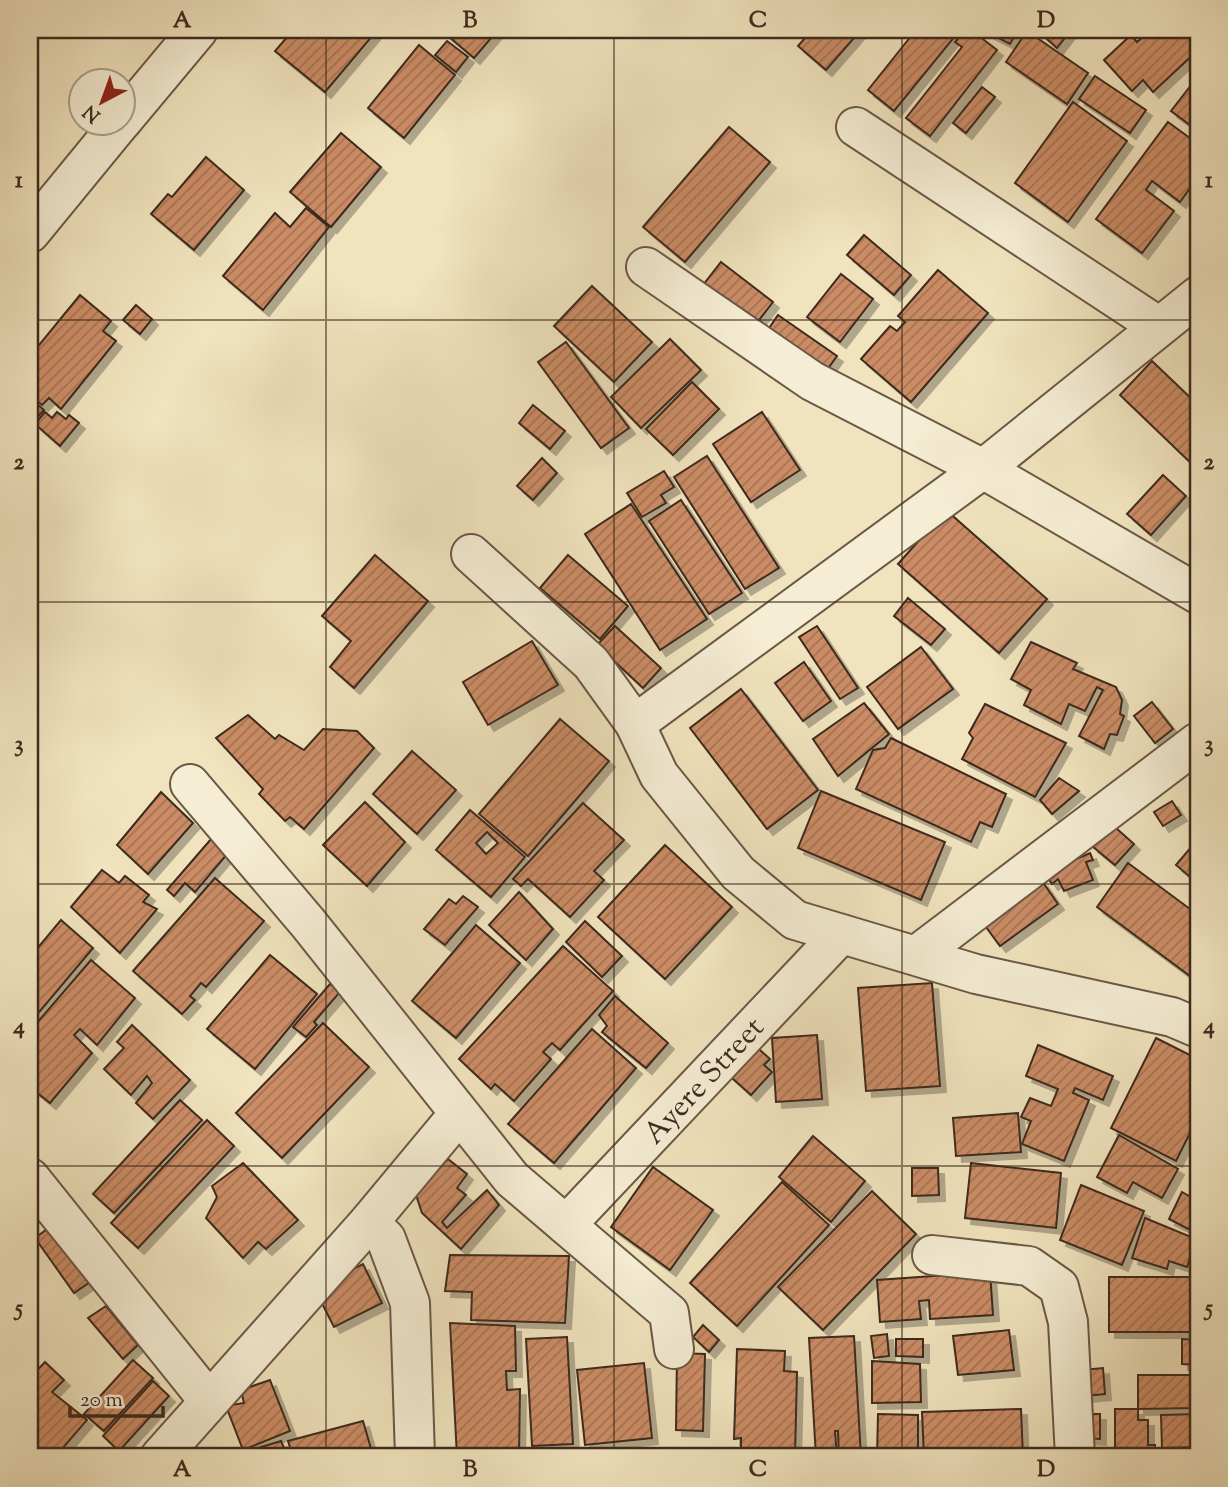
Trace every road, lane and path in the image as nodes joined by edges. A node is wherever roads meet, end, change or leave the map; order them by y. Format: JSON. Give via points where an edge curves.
{"nodes":[{"id":1,"x":198,"y":30,"type":"edge"},
{"id":2,"x":136,"y":105,"type":"edge"},
{"id":3,"x":856,"y":127,"type":"dead end"},
{"id":4,"x":110,"y":136,"type":"edge"},
{"id":5,"x":30,"y":233,"type":"edge"},
{"id":6,"x":646,"y":267,"type":"dead end"},
{"id":7,"x":1198,"y":296,"type":"edge"},
{"id":8,"x":1158,"y":326,"type":"junction"},
{"id":9,"x":983,"y":469,"type":"junction"},
{"id":10,"x":471,"y":554,"type":"dead end"},
{"id":11,"x":1198,"y":594,"type":"edge"},
{"id":12,"x":635,"y":724,"type":"junction"},
{"id":13,"x":1198,"y":742,"type":"edge"},
{"id":14,"x":190,"y":784,"type":"dead end"},
{"id":15,"x":841,"y":934,"type":"junction"},
{"id":16,"x":917,"y":955,"type":"junction"},
{"id":17,"x":1198,"y":1028,"type":"edge"},
{"id":18,"x":458,"y":1115,"type":"junction"},
{"id":19,"x":30,"y":1178,"type":"edge"},
{"id":20,"x":369,"y":1222,"type":"junction"},
{"id":21,"x":566,"y":1225,"type":"junction"},
{"id":22,"x":932,"y":1255,"type":"dead end"},
{"id":23,"x":674,"y":1349,"type":"dead end"},
{"id":24,"x":209,"y":1401,"type":"junction"},
{"id":25,"x":160,"y":1457,"type":"edge"},
{"id":26,"x":415,"y":1457,"type":"edge"},
{"id":27,"x":1075,"y":1457,"type":"edge"}],
"edges":[{"from":1,"to":2,"type":"street"},
{"from":3,"to":8,"type":"street"},
{"from":4,"to":5,"type":"street"},
{"from":6,"to":9,"type":"street","via":[[812,381]]},
{"from":7,"to":8,"type":"street"},
{"from":8,"to":9,"type":"street"},
{"from":9,"to":11,"type":"street"},
{"from":9,"to":12,"type":"street"},
{"from":10,"to":12,"type":"street","via":[[591,663]]},
{"from":12,"to":15,"type":"street","via":[[659,775],[738,873],[795,920]]},
{"from":13,"to":16,"type":"street"},
{"from":14,"to":18,"type":"street","via":[[309,923]]},
{"from":15,"to":16,"type":"street"},
{"from":15,"to":21,"type":"street","name":"Ayere Street"},
{"from":16,"to":17,"type":"street","via":[[976,974],[1172,1017]]},
{"from":18,"to":20,"type":"street"},
{"from":18,"to":21,"type":"street","via":[[512,1179]]},
{"from":19,"to":24,"type":"street"},
{"from":20,"to":24,"type":"street"},
{"from":20,"to":26,"type":"street","via":[[386,1239],[410,1303]]},
{"from":21,"to":23,"type":"street","via":[[669,1313]]},
{"from":22,"to":27,"type":"street","via":[[1029,1266],[1059,1287],[1068,1322]]},
{"from":24,"to":25,"type":"street"}]}
